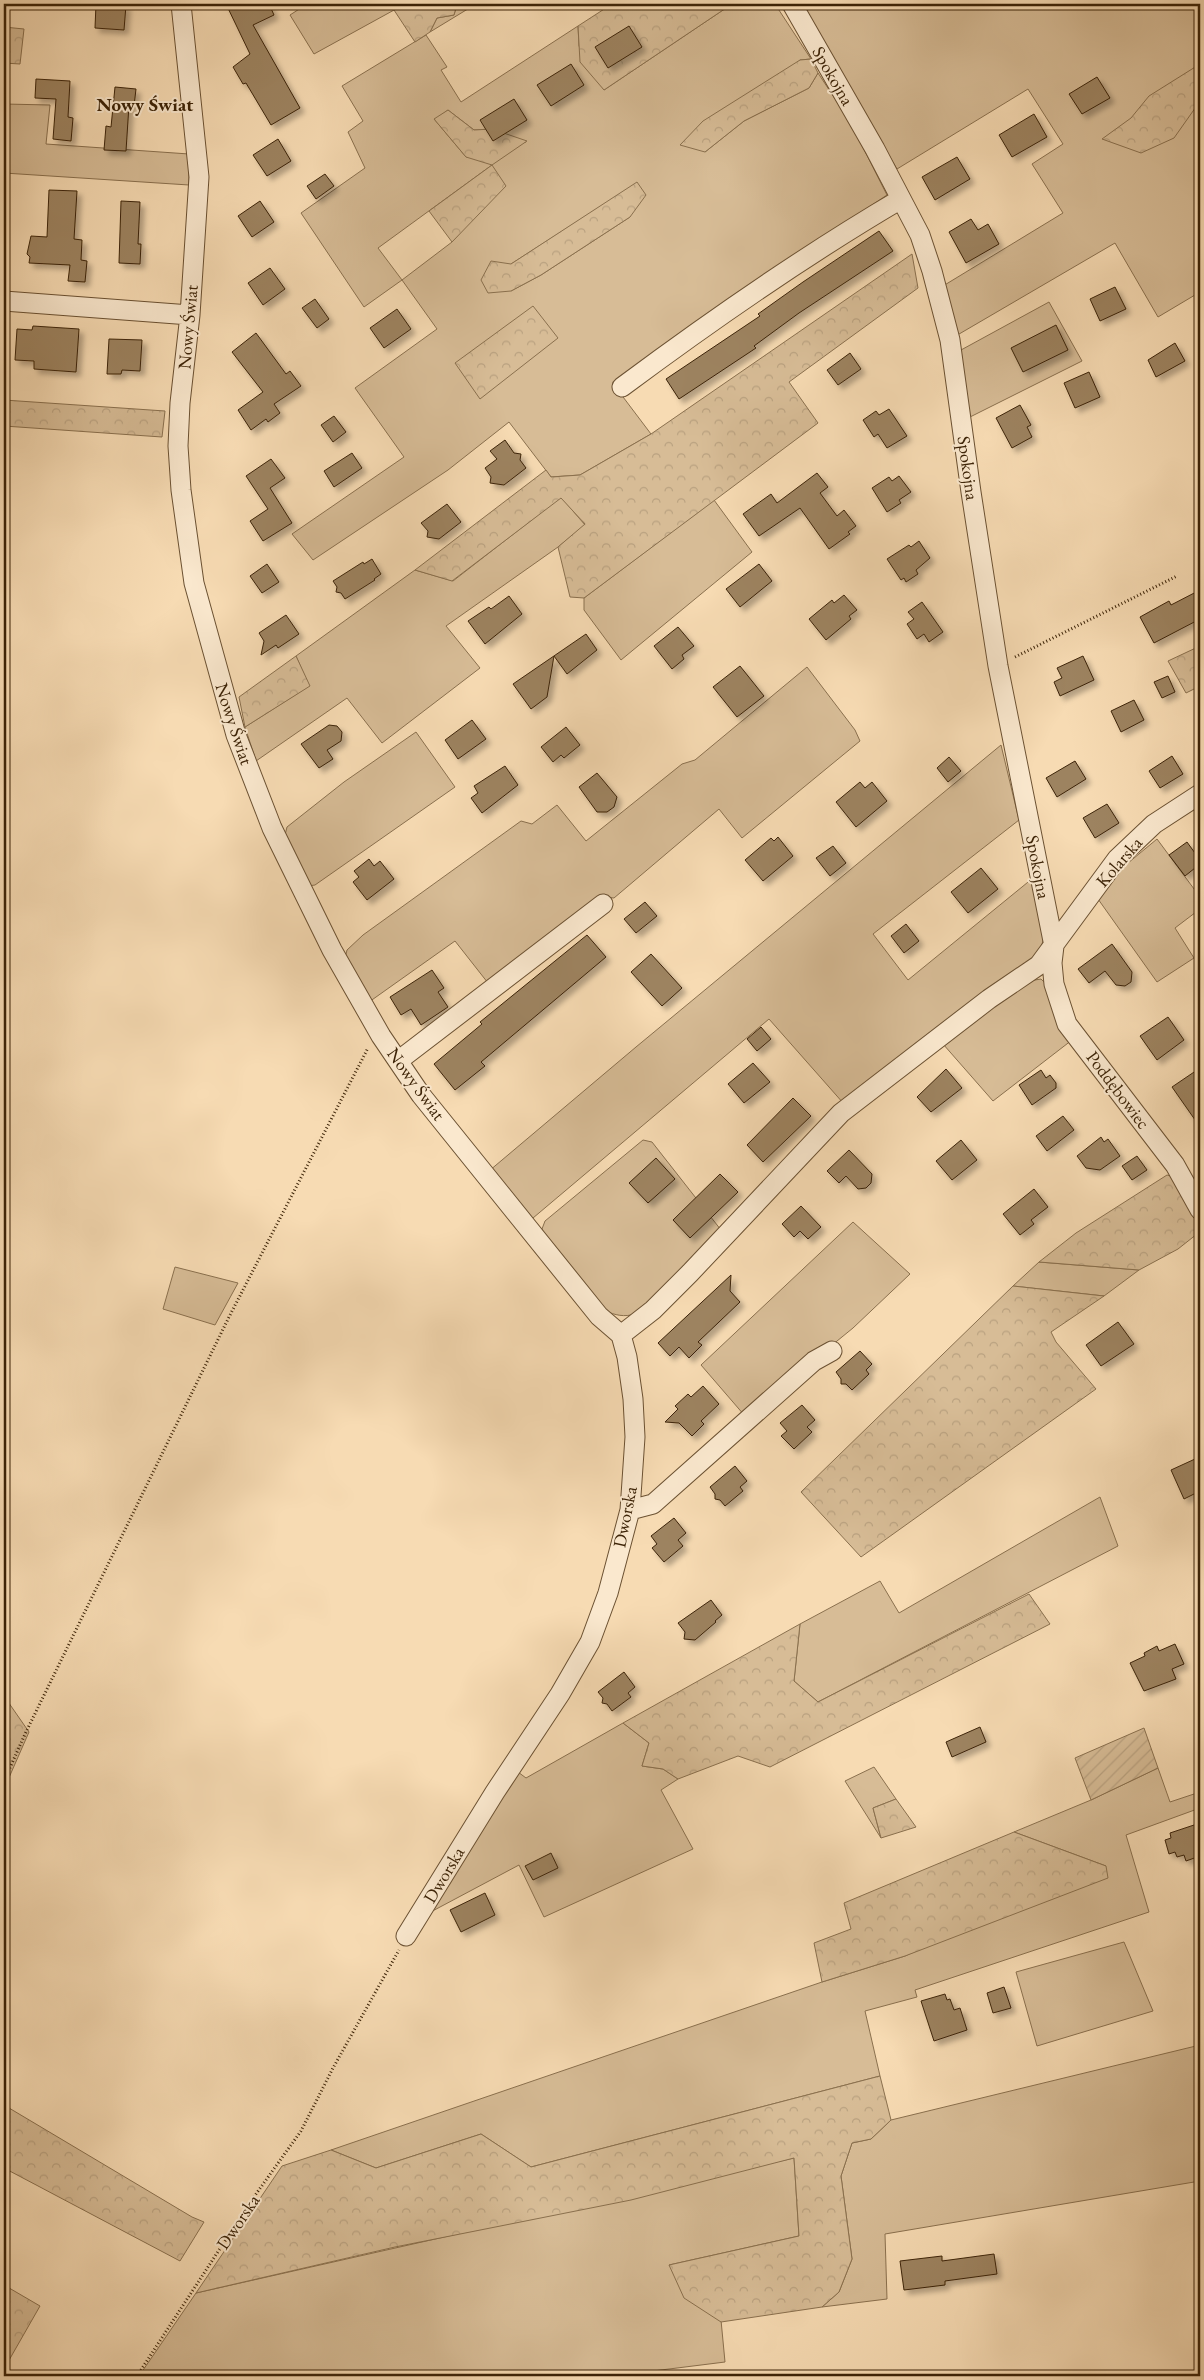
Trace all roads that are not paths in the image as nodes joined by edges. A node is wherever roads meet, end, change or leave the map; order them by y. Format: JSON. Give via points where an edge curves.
{"nodes":[{"id":1,"x":181,"y":4,"type":"edge"},
{"id":2,"x":792,"y":4,"type":"edge"},
{"id":3,"x":901,"y":199,"type":"junction"},
{"id":4,"x":4,"y":301,"type":"edge"},
{"id":5,"x":190,"y":315,"type":"junction"},
{"id":6,"x":622,"y":387,"type":"dead end"},
{"id":7,"x":1200,"y":794,"type":"edge"},
{"id":8,"x":603,"y":904,"type":"dead end"},
{"id":9,"x":1053,"y":954,"type":"junction"},
{"id":10,"x":398,"y":1061,"type":"junction"},
{"id":11,"x":1200,"y":1210,"type":"edge"},
{"id":12,"x":621,"y":1335,"type":"junction"},
{"id":13,"x":832,"y":1351,"type":"dead end"},
{"id":14,"x":630,"y":1510,"type":"junction"},
{"id":15,"x":406,"y":1936,"type":"road end"}],
"edges":[{"from":1,"to":5,"type":"street","name":"Nowy Świat","via":[[199,177]]},
{"from":2,"to":3,"type":"street","name":"Spokojna"},
{"from":3,"to":6,"type":"street","via":[[837,236],[767,283]]},
{"from":3,"to":9,"type":"street","name":"Spokojna","via":[[920,235],[950,340],[998,666]]},
{"from":4,"to":5,"type":"street"},
{"from":5,"to":10,"type":"street","name":"Nowy Świat","via":[[180,403],[180,490],[194,583],[217,670],[236,735],[272,828],[332,950]]},
{"from":7,"to":9,"type":"street","name":"Kolarska","via":[[1154,824],[1117,859]]},
{"from":8,"to":10,"type":"street"},
{"from":9,"to":11,"type":"street","name":"Poddębowiec","via":[[1054,984],[1067,1024],[1175,1165]]},
{"from":9,"to":12,"type":"street","name":"Kolarska","via":[[841,1112],[690,1273],[653,1310]]},
{"from":10,"to":12,"type":"street","name":"Nowy Świat","via":[[421,1095],[599,1316]]},
{"from":12,"to":14,"type":"street","name":"Dworska","via":[[633,1399],[635,1437]]},
{"from":13,"to":14,"type":"street","via":[[814,1361],[654,1504]]},
{"from":14,"to":15,"type":"street","name":"Dworska","via":[[608,1593],[590,1642]]}]}
